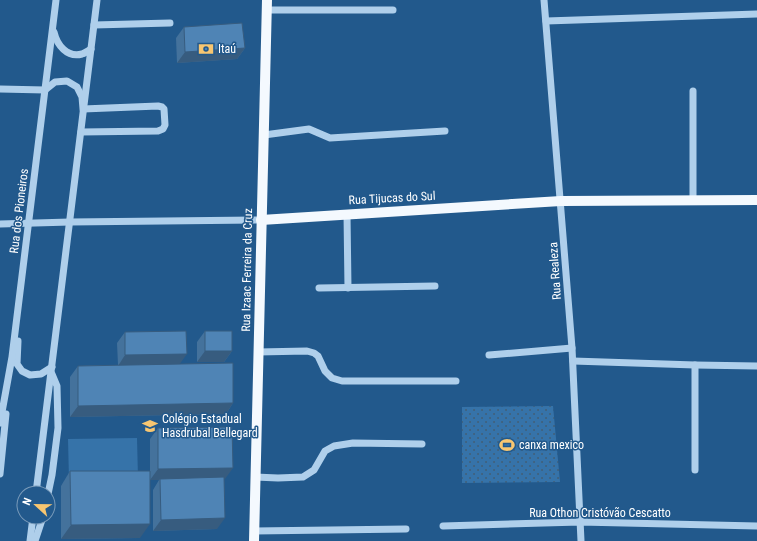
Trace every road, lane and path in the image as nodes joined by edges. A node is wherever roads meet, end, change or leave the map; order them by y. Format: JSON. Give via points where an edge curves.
{"nodes":[{"id":1,"x":56,"y":0,"type":"edge"},
{"id":2,"x":97,"y":0,"type":"edge"},
{"id":3,"x":544,"y":0,"type":"edge"},
{"id":4,"x":267,"y":5,"type":"edge"},
{"id":5,"x":393,"y":10,"type":"dead end"},
{"id":6,"x":757,"y":14,"type":"edge"},
{"id":7,"x":546,"y":21,"type":"junction"},
{"id":8,"x":170,"y":23,"type":"dead end"},
{"id":9,"x":94,"y":25,"type":"junction"},
{"id":10,"x":53,"y":28,"type":"junction"},
{"id":11,"x":91,"y":49,"type":"junction"},
{"id":12,"x":0,"y":89,"type":"edge"},
{"id":13,"x":45,"y":90,"type":"junction"},
{"id":14,"x":693,"y":91,"type":"dead end"},
{"id":15,"x":84,"y":109,"type":"junction"},
{"id":16,"x":445,"y":131,"type":"dead end"},
{"id":17,"x":81,"y":132,"type":"junction"},
{"id":18,"x":264,"y":134,"type":"junction"},
{"id":19,"x":693,"y":200,"type":"junction"},
{"id":20,"x":757,"y":200,"type":"edge"},
{"id":21,"x":561,"y":201,"type":"junction"},
{"id":22,"x":347,"y":214,"type":"junction"},
{"id":23,"x":261,"y":220,"type":"junction"},
{"id":24,"x":70,"y":222,"type":"junction"},
{"id":25,"x":28,"y":223,"type":"junction"},
{"id":26,"x":0,"y":224,"type":"edge"},
{"id":27,"x":435,"y":286,"type":"dead end"},
{"id":28,"x":319,"y":288,"type":"dead end"},
{"id":29,"x":348,"y":288,"type":"junction"},
{"id":30,"x":18,"y":305,"type":"junction"},
{"id":31,"x":572,"y":348,"type":"junction"},
{"id":32,"x":258,"y":352,"type":"junction"},
{"id":33,"x":489,"y":355,"type":"dead end"},
{"id":34,"x":573,"y":361,"type":"junction"},
{"id":35,"x":695,"y":365,"type":"junction"},
{"id":36,"x":757,"y":366,"type":"edge"},
{"id":37,"x":10,"y":370,"type":"junction"},
{"id":38,"x":51,"y":370,"type":"junction"},
{"id":39,"x":456,"y":381,"type":"dead end"},
{"id":40,"x":0,"y":424,"type":"edge"},
{"id":41,"x":422,"y":444,"type":"dead end"},
{"id":42,"x":695,"y":470,"type":"dead end"},
{"id":43,"x":0,"y":474,"type":"edge"},
{"id":44,"x":255,"y":477,"type":"junction"},
{"id":45,"x":37,"y":485,"type":"edge"},
{"id":46,"x":50,"y":485,"type":"edge"},
{"id":47,"x":580,"y":522,"type":"junction"},
{"id":48,"x":32,"y":525,"type":"edge"},
{"id":49,"x":40,"y":525,"type":"edge"},
{"id":50,"x":443,"y":526,"type":"dead end"},
{"id":51,"x":757,"y":526,"type":"edge"},
{"id":52,"x":406,"y":529,"type":"dead end"},
{"id":53,"x":254,"y":536,"type":"edge"},
{"id":54,"x":30,"y":541,"type":"edge"},
{"id":55,"x":35,"y":541,"type":"edge"},
{"id":56,"x":581,"y":541,"type":"edge"}],
"edges":[{"from":1,"to":10,"type":"street","name":"Rua dos Pioneiros"},
{"from":2,"to":9,"type":"street"},
{"from":3,"to":7,"type":"street","name":"Rua Realeza"},
{"from":4,"to":5,"type":"street"},
{"from":4,"to":18,"type":"main road","name":"Rua Izaac Ferreira da Cruz"},
{"from":6,"to":7,"type":"street"},
{"from":7,"to":21,"type":"street","name":"Rua Realeza"},
{"from":8,"to":9,"type":"street"},
{"from":9,"to":11,"type":"street"},
{"from":10,"to":11,"type":"street","via":[[61,48],[71,54],[81,54]]},
{"from":10,"to":13,"type":"street","name":"Rua dos Pioneiros"},
{"from":11,"to":15,"type":"street"},
{"from":12,"to":13,"type":"street"},
{"from":13,"to":15,"type":"street","via":[[55,82],[66,81],[77,87]]},
{"from":13,"to":25,"type":"street","name":"Rua dos Pioneiros"},
{"from":14,"to":19,"type":"street"},
{"from":15,"to":17,"type":"street"},
{"from":15,"to":17,"type":"street","via":[[158,106],[164,109],[165,125],[158,131]]},
{"from":16,"to":18,"type":"street","via":[[330,138],[309,129]]},
{"from":17,"to":24,"type":"street"},
{"from":18,"to":23,"type":"main road","name":"Rua Izaac Ferreira da Cruz"},
{"from":19,"to":20,"type":"main road","name":"Rua Tijucas do Sul"},
{"from":19,"to":21,"type":"main road","name":"Rua Tijucas do Sul"},
{"from":21,"to":22,"type":"main road","name":"Rua Tijucas do Sul"},
{"from":21,"to":31,"type":"street","name":"Rua Realeza"},
{"from":22,"to":23,"type":"main road","name":"Rua Tijucas do Sul"},
{"from":22,"to":29,"type":"street"},
{"from":23,"to":24,"type":"street","name":"Rua Tijucas do Sul"},
{"from":23,"to":32,"type":"main road","name":"Rua Izaac Ferreira da Cruz"},
{"from":24,"to":25,"type":"street","name":"Rua Tijucas do Sul"},
{"from":24,"to":38,"type":"street"},
{"from":25,"to":26,"type":"street","name":"Rua Tijucas do Sul"},
{"from":25,"to":30,"type":"street","name":"Rua dos Pioneiros"},
{"from":27,"to":29,"type":"street"},
{"from":28,"to":29,"type":"street"},
{"from":30,"to":37,"type":"street","name":"Rua dos Pioneiros"},
{"from":30,"to":38,"type":"street","via":[[17,364],[22,371],[30,375]]},
{"from":31,"to":33,"type":"street"},
{"from":31,"to":34,"type":"street","name":"Rua Realeza"},
{"from":32,"to":39,"type":"street","via":[[314,353],[325,371],[332,378],[342,381]]},
{"from":32,"to":44,"type":"main road","name":"Rua Izaac Ferreira da Cruz"},
{"from":34,"to":35,"type":"street"},
{"from":34,"to":47,"type":"street","name":"Rua Realeza"},
{"from":35,"to":36,"type":"street"},
{"from":35,"to":42,"type":"street"},
{"from":37,"to":40,"type":"street","name":"Rua dos Pioneiros"},
{"from":37,"to":43,"type":"street"},
{"from":38,"to":45,"type":"street"},
{"from":38,"to":46,"type":"street","via":[[57,386],[58,428]]},
{"from":41,"to":44,"type":"street","via":[[353,443],[334,446],[325,451],[314,470],[303,477]]},
{"from":44,"to":53,"type":"main road","name":"Rua Izaac Ferreira da Cruz"},
{"from":47,"to":50,"type":"street","name":"Rua Othon Cristóvão Cescatto"},
{"from":47,"to":51,"type":"street","name":"Rua Othon Cristóvão Cescatto"},
{"from":47,"to":56,"type":"street","name":"Rua Realeza"},
{"from":48,"to":54,"type":"street"},
{"from":49,"to":55,"type":"street"},
{"from":52,"to":53,"type":"street"}]}
